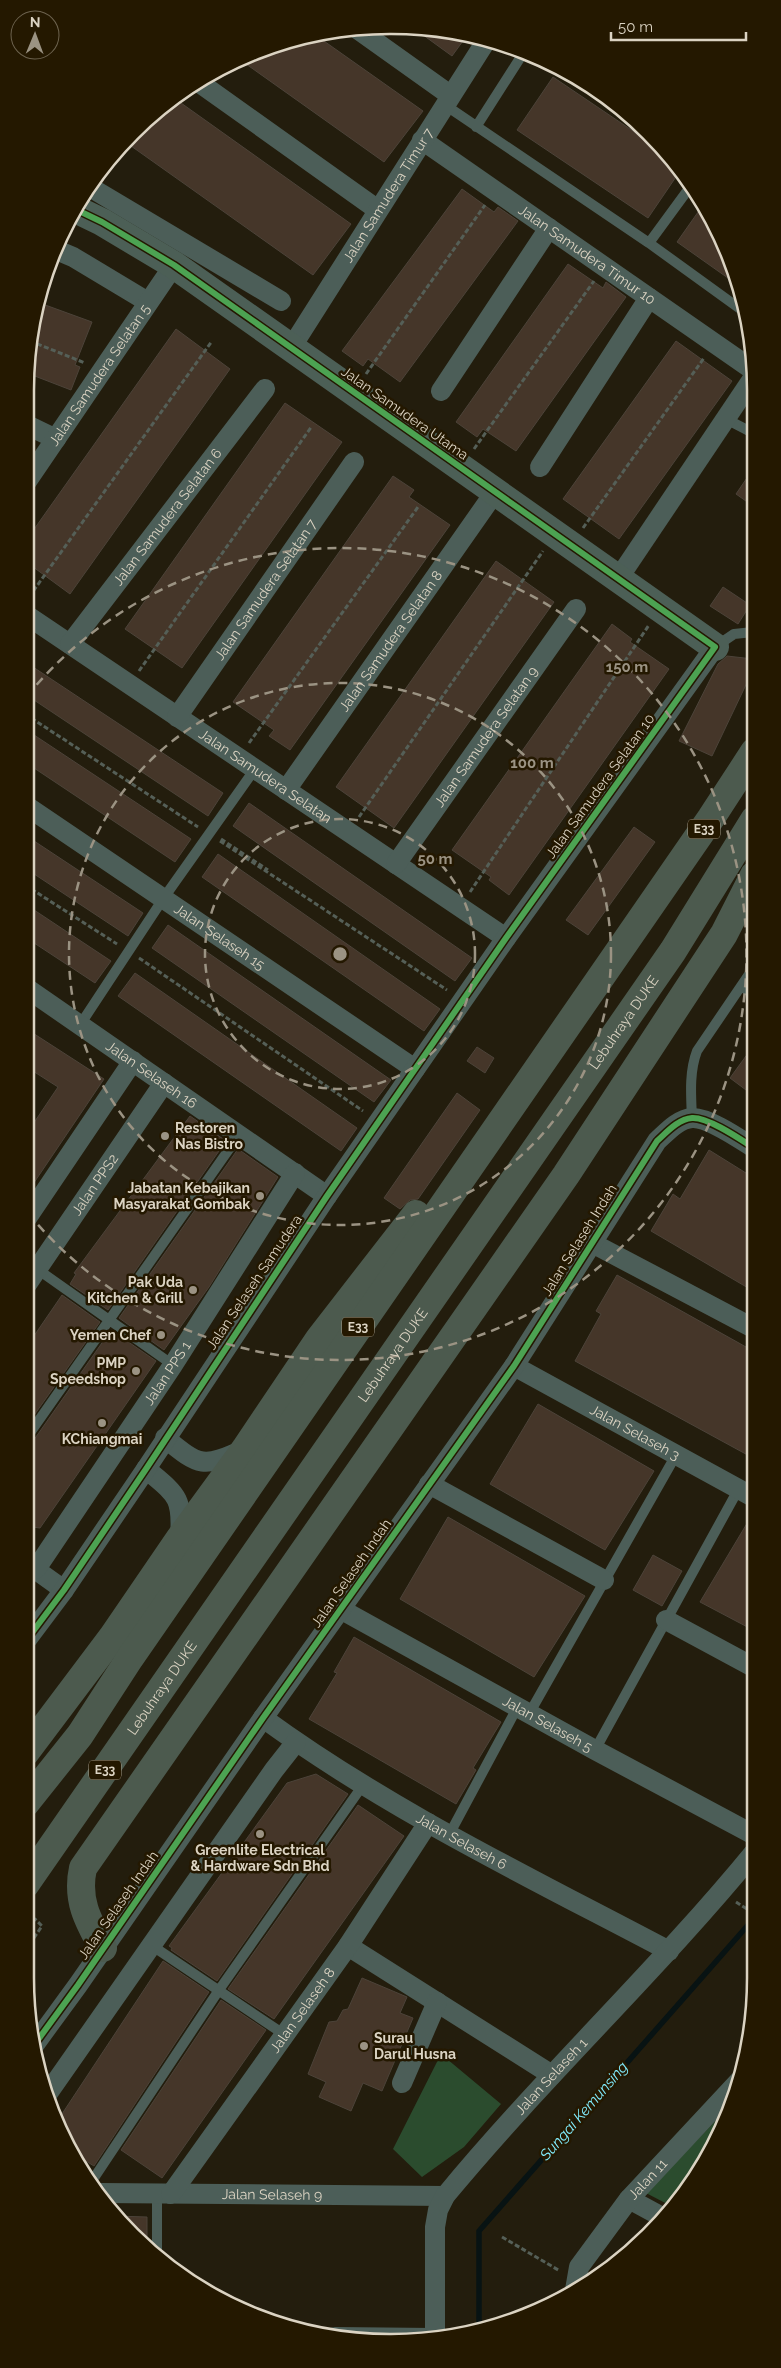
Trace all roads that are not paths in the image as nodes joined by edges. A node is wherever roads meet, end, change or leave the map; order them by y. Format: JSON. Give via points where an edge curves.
{"nodes":[{"id":1,"x":365,"y":35,"type":"edge"},
{"id":2,"x":483,"y":46,"type":"edge"},
{"id":3,"x":520,"y":58,"type":"edge"},
{"id":4,"x":205,"y":86,"type":"edge"},
{"id":5,"x":447,"y":100,"type":"junction"},
{"id":6,"x":476,"y":126,"type":"junction"},
{"id":7,"x":422,"y":140,"type":"junction"},
{"id":8,"x":95,"y":190,"type":"edge"},
{"id":9,"x":687,"y":192,"type":"edge"},
{"id":10,"x":378,"y":210,"type":"junction"},
{"id":11,"x":82,"y":212,"type":"edge"},
{"id":12,"x":549,"y":228,"type":"junction"},
{"id":13,"x":649,"y":243,"type":"junction"},
{"id":14,"x":62,"y":252,"type":"edge"},
{"id":15,"x":174,"y":265,"type":"junction"},
{"id":16,"x":649,"y":298,"type":"junction"},
{"id":17,"x":282,"y":301,"type":"dead end"},
{"id":18,"x":148,"y":302,"type":"junction"},
{"id":19,"x":737,"y":307,"type":"edge"},
{"id":20,"x":291,"y":348,"type":"junction"},
{"id":21,"x":746,"y":365,"type":"edge"},
{"id":22,"x":747,"y":387,"type":"edge"},
{"id":23,"x":265,"y":390,"type":"dead end"},
{"id":24,"x":441,"y":391,"type":"dead end"},
{"id":25,"x":726,"y":419,"type":"junction"},
{"id":26,"x":34,"y":428,"type":"edge"},
{"id":27,"x":747,"y":430,"type":"edge"},
{"id":28,"x":56,"y":439,"type":"junction"},
{"id":29,"x":354,"y":462,"type":"dead end"},
{"id":30,"x":540,"y":467,"type":"dead end"},
{"id":31,"x":34,"y":471,"type":"edge"},
{"id":32,"x":495,"y":492,"type":"junction"},
{"id":33,"x":618,"y":579,"type":"junction"},
{"id":34,"x":576,"y":609,"type":"dead end"},
{"id":35,"x":34,"y":620,"type":"edge"},
{"id":36,"x":747,"y":633,"type":"edge"},
{"id":37,"x":70,"y":644,"type":"junction"},
{"id":38,"x":714,"y":648,"type":"junction"},
{"id":39,"x":177,"y":716,"type":"junction"},
{"id":40,"x":246,"y":763,"type":"junction"},
{"id":41,"x":747,"y":763,"type":"edge"},
{"id":42,"x":286,"y":790,"type":"junction"},
{"id":43,"x":34,"y":811,"type":"edge"},
{"id":44,"x":747,"y":831,"type":"edge"},
{"id":45,"x":396,"y":864,"type":"junction"},
{"id":46,"x":747,"y":889,"type":"edge"},
{"id":47,"x":163,"y":898,"type":"junction"},
{"id":48,"x":506,"y":938,"type":"junction"},
{"id":49,"x":747,"y":977,"type":"edge"},
{"id":50,"x":741,"y":986,"type":"junction"},
{"id":51,"x":747,"y":990,"type":"edge"},
{"id":52,"x":34,"y":993,"type":"edge"},
{"id":53,"x":80,"y":1026,"type":"junction"},
{"id":54,"x":546,"y":1057,"type":"junction"},
{"id":55,"x":133,"y":1061,"type":"junction"},
{"id":56,"x":415,"y":1069,"type":"junction"},
{"id":57,"x":164,"y":1083,"type":"junction"},
{"id":58,"x":692,"y":1118,"type":"junction"},
{"id":59,"x":239,"y":1135,"type":"junction"},
{"id":60,"x":747,"y":1144,"type":"edge"},
{"id":61,"x":295,"y":1174,"type":"junction"},
{"id":62,"x":327,"y":1196,"type":"junction"},
{"id":63,"x":34,"y":1208,"type":"edge"},
{"id":64,"x":592,"y":1243,"type":"junction"},
{"id":65,"x":37,"y":1269,"type":"junction"},
{"id":66,"x":34,"y":1274,"type":"edge"},
{"id":67,"x":109,"y":1320,"type":"junction"},
{"id":68,"x":747,"y":1326,"type":"edge"},
{"id":69,"x":173,"y":1365,"type":"junction"},
{"id":70,"x":514,"y":1366,"type":"junction"},
{"id":71,"x":34,"y":1427,"type":"edge"},
{"id":72,"x":165,"y":1438,"type":"junction"},
{"id":73,"x":246,"y":1449,"type":"junction"},
{"id":74,"x":676,"y":1455,"type":"junction"},
{"id":75,"x":146,"y":1469,"type":"junction"},
{"id":76,"x":429,"y":1484,"type":"junction"},
{"id":77,"x":747,"y":1494,"type":"edge"},
{"id":78,"x":180,"y":1538,"type":"junction"},
{"id":79,"x":34,"y":1560,"type":"edge"},
{"id":80,"x":34,"y":1569,"type":"edge"},
{"id":81,"x":604,"y":1580,"type":"junction"},
{"id":82,"x":64,"y":1590,"type":"junction"},
{"id":83,"x":342,"y":1610,"type":"junction"},
{"id":84,"x":666,"y":1620,"type":"junction"},
{"id":85,"x":34,"y":1630,"type":"edge"},
{"id":86,"x":747,"y":1664,"type":"edge"},
{"id":87,"x":523,"y":1711,"type":"junction"},
{"id":88,"x":263,"y":1718,"type":"junction"},
{"id":89,"x":34,"y":1741,"type":"edge"},
{"id":90,"x":296,"y":1742,"type":"junction"},
{"id":91,"x":595,"y":1750,"type":"junction"},
{"id":92,"x":363,"y":1785,"type":"junction"},
{"id":93,"x":34,"y":1793,"type":"edge"},
{"id":94,"x":428,"y":1823,"type":"junction"},
{"id":95,"x":747,"y":1831,"type":"edge"},
{"id":96,"x":449,"y":1834,"type":"junction"},
{"id":97,"x":747,"y":1860,"type":"edge"},
{"id":98,"x":34,"y":1872,"type":"edge"},
{"id":99,"x":151,"y":1945,"type":"junction"},
{"id":100,"x":348,"y":1946,"type":"junction"},
{"id":101,"x":103,"y":1948,"type":"junction"},
{"id":102,"x":669,"y":1950,"type":"junction"},
{"id":103,"x":219,"y":1990,"type":"junction"},
{"id":104,"x":437,"y":2002,"type":"junction"},
{"id":105,"x":285,"y":2034,"type":"junction"},
{"id":106,"x":39,"y":2038,"type":"edge"},
{"id":107,"x":552,"y":2075,"type":"junction"},
{"id":108,"x":402,"y":2083,"type":"dead end"},
{"id":109,"x":52,"y":2088,"type":"edge"},
{"id":110,"x":725,"y":2100,"type":"edge"},
{"id":111,"x":95,"y":2177,"type":"edge"},
{"id":112,"x":106,"y":2193,"type":"edge"},
{"id":113,"x":164,"y":2194,"type":"junction"},
{"id":114,"x":444,"y":2196,"type":"junction"},
{"id":115,"x":628,"y":2199,"type":"junction"},
{"id":116,"x":658,"y":2215,"type":"edge"},
{"id":117,"x":158,"y":2248,"type":"edge"},
{"id":118,"x":577,"y":2281,"type":"edge"},
{"id":119,"x":434,"y":2331,"type":"edge"}],
"edges":[{"from":1,"to":5,"type":"street"},
{"from":2,"to":5,"type":"street","name":"Jalan Samudera Timur 7"},
{"from":3,"to":6,"type":"lane"},
{"from":4,"to":10,"type":"street"},
{"from":5,"to":6,"type":"lane"},
{"from":5,"to":7,"type":"street","name":"Jalan Samudera Timur 7"},
{"from":6,"to":13,"type":"lane"},
{"from":7,"to":10,"type":"street","name":"Jalan Samudera Timur 7"},
{"from":7,"to":12,"type":"street","name":"Jalan Samudera Timur 10"},
{"from":8,"to":17,"type":"street"},
{"from":9,"to":13,"type":"lane"},
{"from":10,"to":20,"type":"street","name":"Jalan Samudera Timur 7"},
{"from":11,"to":15,"type":"street","name":"Jalan Samudera Utama"},
{"from":12,"to":16,"type":"street","name":"Jalan Samudera Timur 10"},
{"from":12,"to":24,"type":"street"},
{"from":13,"to":19,"type":"lane"},
{"from":14,"to":18,"type":"street"},
{"from":15,"to":18,"type":"street","name":"Jalan Samudera Selatan 5"},
{"from":15,"to":20,"type":"street","name":"Jalan Samudera Utama"},
{"from":16,"to":21,"type":"street","name":"Jalan Samudera Timur 10"},
{"from":16,"to":30,"type":"street"},
{"from":18,"to":28,"type":"street","name":"Jalan Samudera Selatan 5"},
{"from":20,"to":32,"type":"street","name":"Jalan Samudera Utama"},
{"from":22,"to":25,"type":"street"},
{"from":23,"to":37,"type":"street","name":"Jalan Samudera Selatan 6"},
{"from":25,"to":27,"type":"lane"},
{"from":25,"to":33,"type":"street"},
{"from":26,"to":28,"type":"street"},
{"from":28,"to":31,"type":"street","name":"Jalan Samudera Selatan 5"},
{"from":29,"to":39,"type":"street","name":"Jalan Samudera Selatan 7"},
{"from":32,"to":33,"type":"street","name":"Jalan Samudera Utama","via":[[558,546]]},
{"from":32,"to":42,"type":"street","name":"Jalan Samudera Selatan 8"},
{"from":33,"to":38,"type":"street","name":"Jalan Samudera Utama"},
{"from":34,"to":45,"type":"street","name":"Jalan Samudera Selatan 9"},
{"from":35,"to":37,"type":"street","name":"Jalan Samudera Selatan"},
{"from":36,"to":38,"type":"lane","via":[[734,634]]},
{"from":37,"to":39,"type":"street","name":"Jalan Samudera Selatan"},
{"from":38,"to":48,"type":"street","name":"Jalan Samudera Selatan 10"},
{"from":39,"to":40,"type":"street","name":"Jalan Samudera Selatan"},
{"from":40,"to":42,"type":"street","name":"Jalan Samudera Selatan"},
{"from":40,"to":47,"type":"lane","via":[[209,833]]},
{"from":41,"to":54,"type":"highway","number":"E33"},
{"from":42,"to":45,"type":"street","name":"Jalan Samudera Selatan"},
{"from":43,"to":47,"type":"street","name":"Jalan Selaseh 15"},
{"from":44,"to":98,"type":"highway","name":"Lebuhraya DUKE","number":"E33","via":[[673,951]]},
{"from":45,"to":48,"type":"street","name":"Jalan Samudera Selatan"},
{"from":46,"to":101,"type":"highway","via":[[724,934],[566,1175],[83,1868],[79,1883],[81,1899],[88,1921]]},
{"from":47,"to":53,"type":"lane"},
{"from":47,"to":56,"type":"street","name":"Jalan Selaseh 15"},
{"from":48,"to":56,"type":"street","name":"Jalan Selaseh Samudera"},
{"from":49,"to":50,"type":"lane"},
{"from":50,"to":51,"type":"lane"},
{"from":50,"to":58,"type":"lane","via":[[695,1056],[691,1085]]},
{"from":52,"to":53,"type":"street","name":"Jalan Selaseh 16"},
{"from":53,"to":55,"type":"street","name":"Jalan Selaseh 16"},
{"from":54,"to":73,"type":"highway","via":[[425,1202],[319,1339]]},
{"from":54,"to":93,"type":"highway","number":"E33","via":[[80,1735]]},
{"from":55,"to":57,"type":"street","name":"Jalan Selaseh 16"},
{"from":55,"to":63,"type":"street"},
{"from":56,"to":62,"type":"street","name":"Jalan Selaseh Samudera"},
{"from":57,"to":59,"type":"street","name":"Jalan Selaseh 16"},
{"from":57,"to":65,"type":"street","name":"Jalan PPS2"},
{"from":58,"to":60,"type":"street","via":[[716,1125]]},
{"from":58,"to":64,"type":"street","name":"Jalan Selaseh Indah","via":[[673,1126],[657,1142]]},
{"from":59,"to":61,"type":"street","name":"Jalan Selaseh 16"},
{"from":59,"to":67,"type":"lane"},
{"from":61,"to":62,"type":"street","name":"Jalan Selaseh 16"},
{"from":61,"to":69,"type":"street","name":"Jalan PPS 1"},
{"from":62,"to":72,"type":"street","name":"Jalan Selaseh Samudera"},
{"from":64,"to":68,"type":"street"},
{"from":64,"to":70,"type":"street","name":"Jalan Selaseh Indah"},
{"from":65,"to":66,"type":"street","name":"Jalan PPS2"},
{"from":65,"to":67,"type":"lane"},
{"from":67,"to":69,"type":"lane"},
{"from":67,"to":71,"type":"lane"},
{"from":69,"to":79,"type":"street","name":"Jalan PPS 1"},
{"from":70,"to":74,"type":"street","name":"Jalan Selaseh 3"},
{"from":70,"to":76,"type":"street","name":"Jalan Selaseh Indah"},
{"from":72,"to":73,"type":"street","via":[[190,1459],[204,1463],[221,1460]]},
{"from":72,"to":75,"type":"street","name":"Jalan Selaseh Samudera"},
{"from":73,"to":78,"type":"highway"},
{"from":74,"to":77,"type":"street","name":"Jalan Selaseh 3"},
{"from":74,"to":81,"type":"lane"},
{"from":75,"to":78,"type":"street","via":[[178,1498],[182,1513]]},
{"from":75,"to":82,"type":"street","name":"Jalan Selaseh Samudera"},
{"from":76,"to":81,"type":"street"},
{"from":76,"to":83,"type":"street","name":"Jalan Selaseh Indah"},
{"from":77,"to":84,"type":"lane"},
{"from":78,"to":89,"type":"highway","via":[[113,1636]]},
{"from":80,"to":82,"type":"street"},
{"from":81,"to":87,"type":"lane"},
{"from":82,"to":85,"type":"street","name":"Jalan Selaseh Samudera"},
{"from":83,"to":87,"type":"street","name":"Jalan Selaseh 5"},
{"from":83,"to":88,"type":"street","name":"Jalan Selaseh Indah"},
{"from":84,"to":86,"type":"street"},
{"from":84,"to":91,"type":"lane"},
{"from":87,"to":91,"type":"street","name":"Jalan Selaseh 5"},
{"from":87,"to":96,"type":"lane"},
{"from":88,"to":90,"type":"street","name":"Jalan Selaseh 6"},
{"from":88,"to":101,"type":"street","name":"Jalan Selaseh Indah"},
{"from":90,"to":92,"type":"street","name":"Jalan Selaseh 6"},
{"from":90,"to":99,"type":"street"},
{"from":91,"to":95,"type":"street","name":"Jalan Selaseh 5"},
{"from":92,"to":94,"type":"street","name":"Jalan Selaseh 6"},
{"from":92,"to":103,"type":"lane"},
{"from":94,"to":96,"type":"street","name":"Jalan Selaseh 6"},
{"from":94,"to":100,"type":"street","name":"Jalan Selaseh 8"},
{"from":96,"to":102,"type":"street","name":"Jalan Selaseh 6"},
{"from":97,"to":102,"type":"street","name":"Jalan Selaseh 1"},
{"from":99,"to":103,"type":"lane"},
{"from":99,"to":109,"type":"street"},
{"from":100,"to":104,"type":"street"},
{"from":100,"to":105,"type":"street","name":"Jalan Selaseh 8"},
{"from":101,"to":106,"type":"street","name":"Jalan Selaseh Indah"},
{"from":102,"to":107,"type":"street","name":"Jalan Selaseh 1"},
{"from":103,"to":105,"type":"lane"},
{"from":103,"to":111,"type":"lane"},
{"from":104,"to":107,"type":"street"},
{"from":104,"to":108,"type":"street"},
{"from":105,"to":113,"type":"street","name":"Jalan Selaseh 8"},
{"from":107,"to":114,"type":"street","name":"Jalan Selaseh 1"},
{"from":110,"to":115,"type":"street","name":"Jalan 11"},
{"from":112,"to":113,"type":"street","name":"Jalan Selaseh 9"},
{"from":113,"to":114,"type":"street","name":"Jalan Selaseh 9"},
{"from":113,"to":117,"type":"lane"},
{"from":114,"to":119,"type":"street","name":"Jalan Selaseh 1","via":[[435,2227]]},
{"from":115,"to":116,"type":"street"},
{"from":115,"to":118,"type":"street","name":"Jalan 11","via":[[579,2267]]}]}
